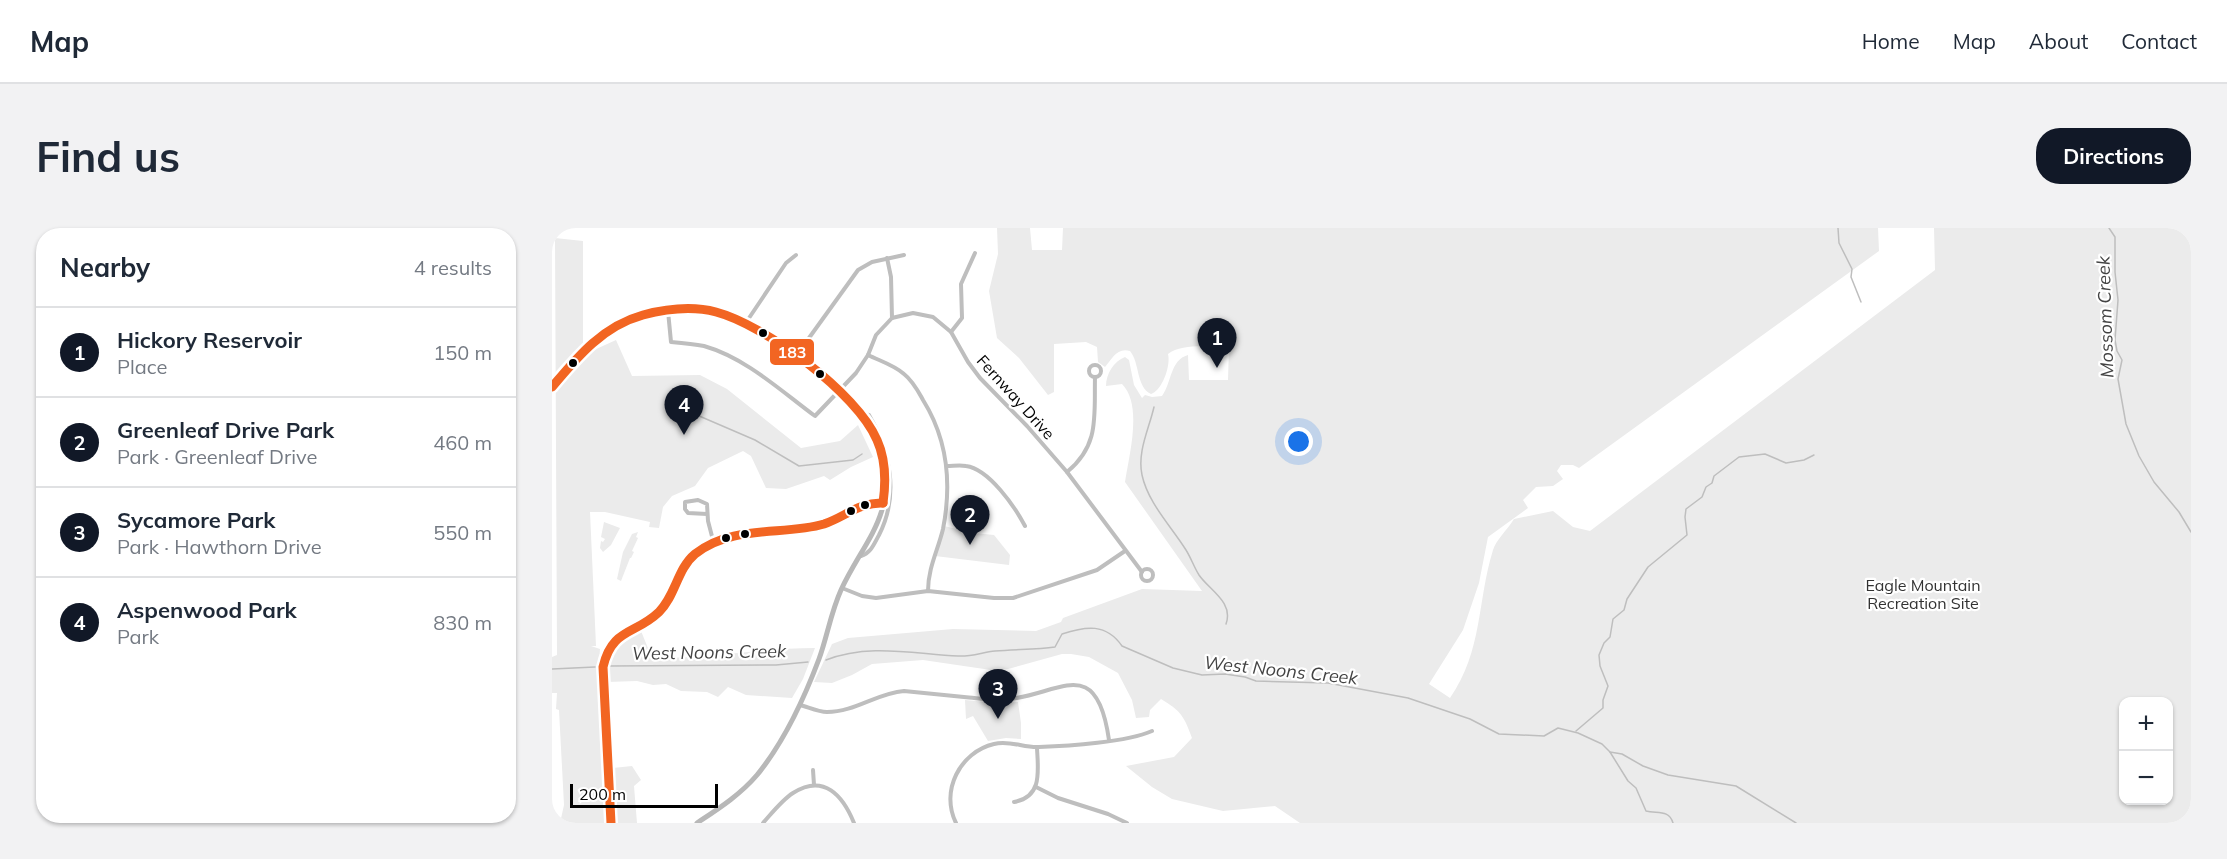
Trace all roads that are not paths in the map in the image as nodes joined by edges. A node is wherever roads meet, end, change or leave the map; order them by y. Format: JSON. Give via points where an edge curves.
{"nodes":[{"id":1,"x":975,"y":253,"type":"dead end"},
{"id":2,"x":796,"y":255,"type":"dead end"},
{"id":3,"x":904,"y":255,"type":"dead end"},
{"id":4,"x":887,"y":258,"type":"junction"},
{"id":5,"x":668,"y":310,"type":"junction"},
{"id":6,"x":891,"y":318,"type":"junction"},
{"id":7,"x":745,"y":324,"type":"junction"},
{"id":8,"x":951,"y":332,"type":"junction"},
{"id":9,"x":868,"y":355,"type":"junction"},
{"id":10,"x":796,"y":356,"type":"junction"},
{"id":11,"x":1095,"y":377,"type":"dead end"},
{"id":12,"x":552,"y":387,"type":"edge"},
{"id":13,"x":838,"y":393,"type":"junction"},
{"id":14,"x":860,"y":413,"type":"junction"},
{"id":15,"x":947,"y":466,"type":"junction"},
{"id":16,"x":1067,"y":472,"type":"junction"},
{"id":17,"x":883,"y":503,"type":"junction"},
{"id":18,"x":707,"y":514,"type":"junction"},
{"id":19,"x":1025,"y":526,"type":"dead end"},
{"id":20,"x":714,"y":544,"type":"junction"},
{"id":21,"x":1125,"y":550,"type":"junction"},
{"id":22,"x":861,"y":556,"type":"junction"},
{"id":23,"x":1142,"y":572,"type":"dead end"},
{"id":24,"x":842,"y":588,"type":"junction"},
{"id":25,"x":928,"y":591,"type":"junction"},
{"id":26,"x":799,"y":705,"type":"junction"},
{"id":27,"x":1152,"y":731,"type":"dead end"},
{"id":28,"x":1109,"y":740,"type":"junction"},
{"id":29,"x":1036,"y":748,"type":"junction"},
{"id":30,"x":813,"y":770,"type":"dead end"},
{"id":31,"x":813,"y":785,"type":"junction"},
{"id":32,"x":1036,"y":787,"type":"junction"},
{"id":33,"x":1014,"y":802,"type":"dead end"},
{"id":34,"x":611,"y":823,"type":"edge"},
{"id":35,"x":697,"y":823,"type":"edge"},
{"id":36,"x":763,"y":823,"type":"edge"},
{"id":37,"x":854,"y":823,"type":"edge"},
{"id":38,"x":956,"y":823,"type":"edge"},
{"id":39,"x":1127,"y":823,"type":"edge"}],
"edges":[{"from":1,"to":8,"type":"street","via":[[961,284],[962,318]]},
{"from":2,"to":7,"type":"street","via":[[786,263]]},
{"from":3,"to":4,"type":"street"},
{"from":4,"to":6,"type":"street"},
{"from":4,"to":10,"type":"street","via":[[869,262],[856,272]]},
{"from":5,"to":7,"type":"street","via":[[718,312]]},
{"from":5,"to":12,"type":"street","via":[[635,317],[597,336]]},
{"from":5,"to":13,"type":"street","via":[[671,342],[721,352],[815,416]]},
{"from":6,"to":8,"type":"street","name":"Fernway Drive","via":[[913,313],[927,315]]},
{"from":6,"to":9,"type":"street","via":[[876,335]]},
{"from":7,"to":10,"type":"street"},
{"from":8,"to":16,"type":"street","name":"Fernway Drive","via":[[980,378]]},
{"from":9,"to":13,"type":"street"},
{"from":9,"to":15,"type":"street","via":[[911,381],[933,418]]},
{"from":10,"to":13,"type":"street"},
{"from":11,"to":16,"type":"street","via":[[1094,434],[1081,460]]},
{"from":13,"to":14,"type":"street"},
{"from":14,"to":17,"type":"street","via":[[882,457]]},
{"from":14,"to":22,"type":"street","via":[[868,415],[882,439],[890,479],[889,505],[882,527],[869,552]]},
{"from":15,"to":19,"type":"street","via":[[966,465],[980,471],[1006,497]]},
{"from":15,"to":25,"type":"street","via":[[946,508]]},
{"from":16,"to":21,"type":"street","name":"Fernway Drive"},
{"from":17,"to":20,"type":"street","via":[[861,504],[819,525],[755,531]]},
{"from":17,"to":22,"type":"street","via":[[876,529]]},
{"from":18,"to":18,"type":"street","via":[[687,513],[685,503],[704,501]]},
{"from":18,"to":20,"type":"street"},
{"from":20,"to":34,"type":"street","via":[[697,552],[685,565],[658,613],[619,636],[606,656],[603,675]]},
{"from":21,"to":23,"type":"street","name":"Fernway Drive"},
{"from":21,"to":25,"type":"street","via":[[1097,570],[1012,598]]},
{"from":22,"to":24,"type":"street"},
{"from":24,"to":25,"type":"street","via":[[876,598]]},
{"from":24,"to":26,"type":"street"},
{"from":26,"to":28,"type":"street","via":[[825,712],[845,710],[891,692],[904,691],[1016,699],[1073,685],[1085,688],[1101,703]]},
{"from":26,"to":35,"type":"street","via":[[756,775],[732,799]]},
{"from":27,"to":28,"type":"street"},
{"from":28,"to":29,"type":"street"},
{"from":29,"to":32,"type":"street"},
{"from":29,"to":38,"type":"street","via":[[1002,742],[978,750],[965,760],[952,787],[950,802]]},
{"from":30,"to":31,"type":"street"},
{"from":31,"to":36,"type":"street","via":[[791,794]]},
{"from":31,"to":37,"type":"street","via":[[839,795]]},
{"from":32,"to":33,"type":"street","via":[[1023,801]]},
{"from":32,"to":39,"type":"street"}]}
